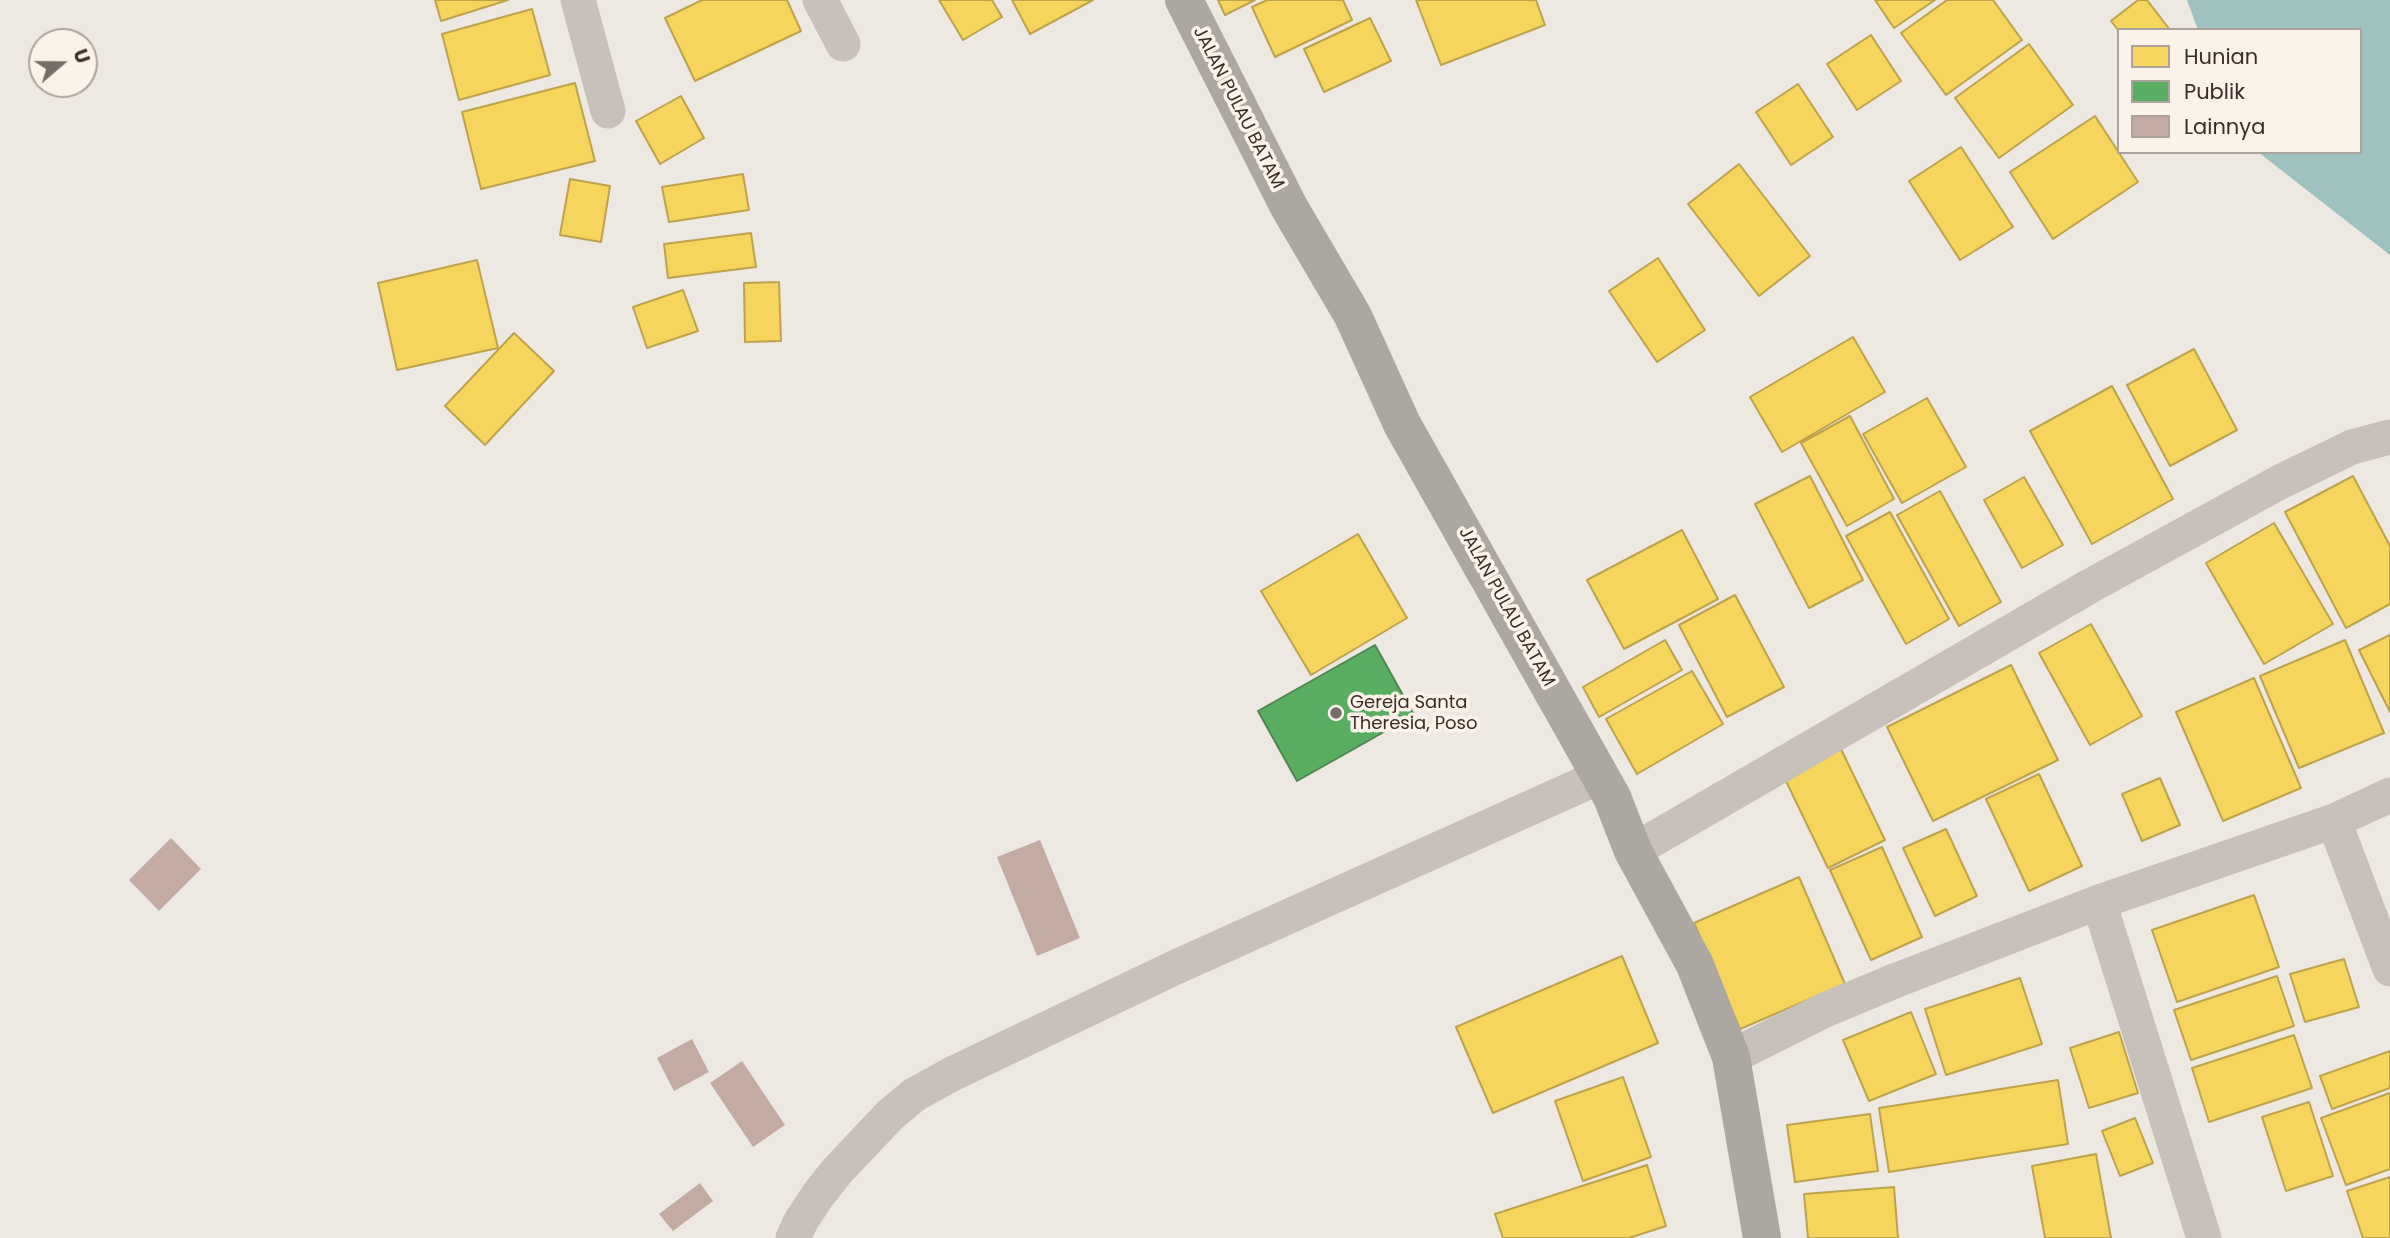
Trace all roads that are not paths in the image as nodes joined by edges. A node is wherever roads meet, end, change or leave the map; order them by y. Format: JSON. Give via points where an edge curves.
{"nodes":[{"id":1,"x":579,"y":0,"type":"edge"},
{"id":2,"x":820,"y":0,"type":"edge"},
{"id":3,"x":1184,"y":0,"type":"edge"},
{"id":4,"x":844,"y":44,"type":"dead end"},
{"id":5,"x":608,"y":111,"type":"dead end"},
{"id":6,"x":2390,"y":436,"type":"edge"},
{"id":7,"x":1599,"y":777,"type":"junction"},
{"id":8,"x":2390,"y":795,"type":"edge"},
{"id":9,"x":2334,"y":821,"type":"junction"},
{"id":10,"x":1633,"y":851,"type":"junction"},
{"id":11,"x":2099,"y":902,"type":"junction"},
{"id":12,"x":2390,"y":970,"type":"edge"},
{"id":13,"x":1731,"y":1057,"type":"junction"},
{"id":14,"x":793,"y":1238,"type":"edge"},
{"id":15,"x":1762,"y":1238,"type":"edge"},
{"id":16,"x":2204,"y":1238,"type":"edge"}],
"edges":[{"from":1,"to":5,"type":"street"},
{"from":2,"to":4,"type":"street"},
{"from":3,"to":7,"type":"highway","name":"JALAN PULAU BATAM","via":[[1289,207],[1353,316],[1402,424]]},
{"from":6,"to":10,"type":"street","via":[[2352,447],[2280,482],[2126,566]]},
{"from":7,"to":10,"type":"highway","name":"JALAN PULAU BATAM"},
{"from":7,"to":14,"type":"street","via":[[1176,967],[915,1095],[838,1170]]},
{"from":8,"to":9,"type":"street"},
{"from":9,"to":11,"type":"street"},
{"from":9,"to":12,"type":"street"},
{"from":10,"to":13,"type":"highway","name":"JALAN PULAU BATAM","via":[[1695,965]]},
{"from":11,"to":13,"type":"street","via":[[1825,1010]]},
{"from":11,"to":16,"type":"street"},
{"from":13,"to":15,"type":"highway","name":"JALAN PULAU BATAM"}]}
